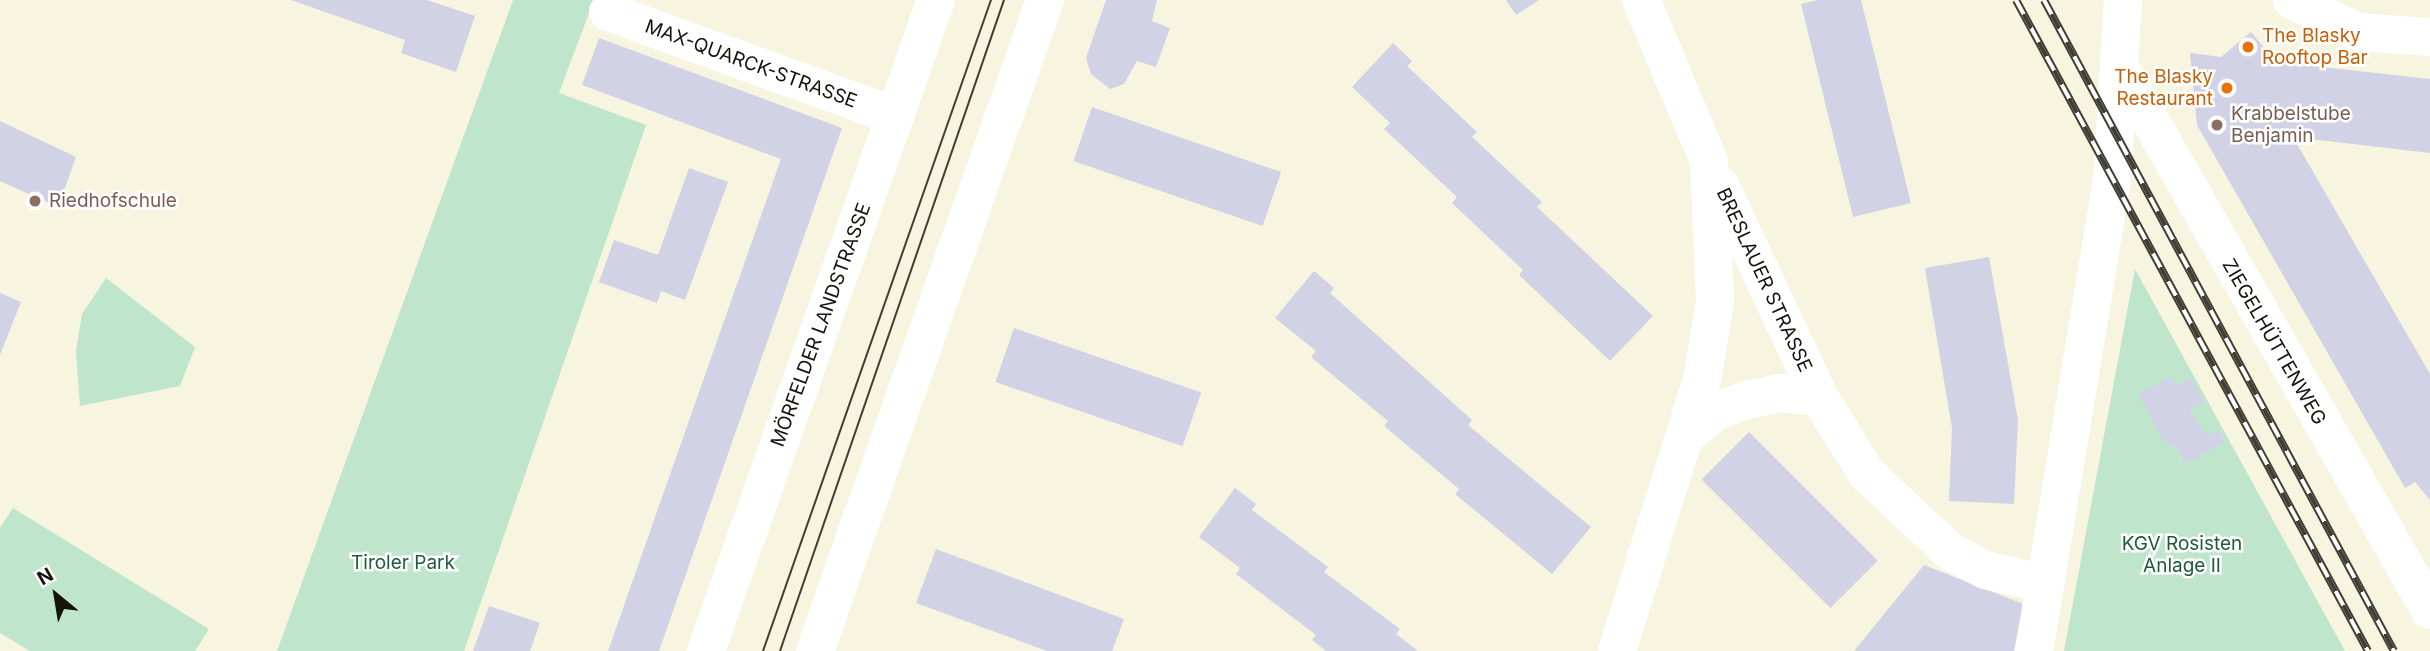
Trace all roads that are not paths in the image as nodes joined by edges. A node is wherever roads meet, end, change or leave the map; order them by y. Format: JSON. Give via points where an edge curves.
{"nodes":[{"id":1,"x":936,"y":0,"type":"edge"},
{"id":2,"x":1045,"y":0,"type":"edge"},
{"id":3,"x":1642,"y":0,"type":"edge"},
{"id":4,"x":2123,"y":0,"type":"edge"},
{"id":5,"x":2292,"y":0,"type":"edge"},
{"id":6,"x":608,"y":12,"type":"dead end"},
{"id":7,"x":2430,"y":37,"type":"edge"},
{"id":8,"x":2122,"y":71,"type":"junction"},
{"id":9,"x":895,"y":116,"type":"junction"},
{"id":10,"x":1709,"y":161,"type":"junction"},
{"id":11,"x":1820,"y":398,"type":"junction"},
{"id":12,"x":1685,"y":437,"type":"junction"},
{"id":13,"x":2045,"y":584,"type":"junction"},
{"id":14,"x":2430,"y":610,"type":"edge"},
{"id":15,"x":706,"y":651,"type":"edge"},
{"id":16,"x":816,"y":651,"type":"edge"},
{"id":17,"x":1617,"y":651,"type":"edge"},
{"id":18,"x":2034,"y":651,"type":"edge"}],
"edges":[{"from":1,"to":9,"type":"street","name":"MÖRFELDER LANDSTRASSE"},
{"from":2,"to":16,"type":"street"},
{"from":3,"to":10,"type":"street","name":"BRESLAUER STRASSE"},
{"from":4,"to":8,"type":"street"},
{"from":5,"to":7,"type":"street","via":[[2358,32]]},
{"from":6,"to":9,"type":"street","name":"MAX-QUARCK-STRASSE"},
{"from":8,"to":13,"type":"street","via":[[2106,219]]},
{"from":8,"to":14,"type":"street","name":"ZIEGELHÜTTENWEG"},
{"from":9,"to":15,"type":"street","name":"MÖRFELDER LANDSTRASSE"},
{"from":10,"to":11,"type":"street","name":"BRESLAUER STRASSE"},
{"from":10,"to":12,"type":"street","name":"BRESLAUER STRASSE","via":[[1715,300]]},
{"from":11,"to":12,"type":"street","name":"BRESLAUER STRASSE","via":[[1781,393],[1747,400],[1715,412]]},
{"from":11,"to":13,"type":"street","name":"BRESLAUER STRASSE","via":[[1867,474],[1914,523],[1984,570]]},
{"from":12,"to":17,"type":"street","name":"BRESLAUER STRASSE"},
{"from":13,"to":18,"type":"street"}]}
